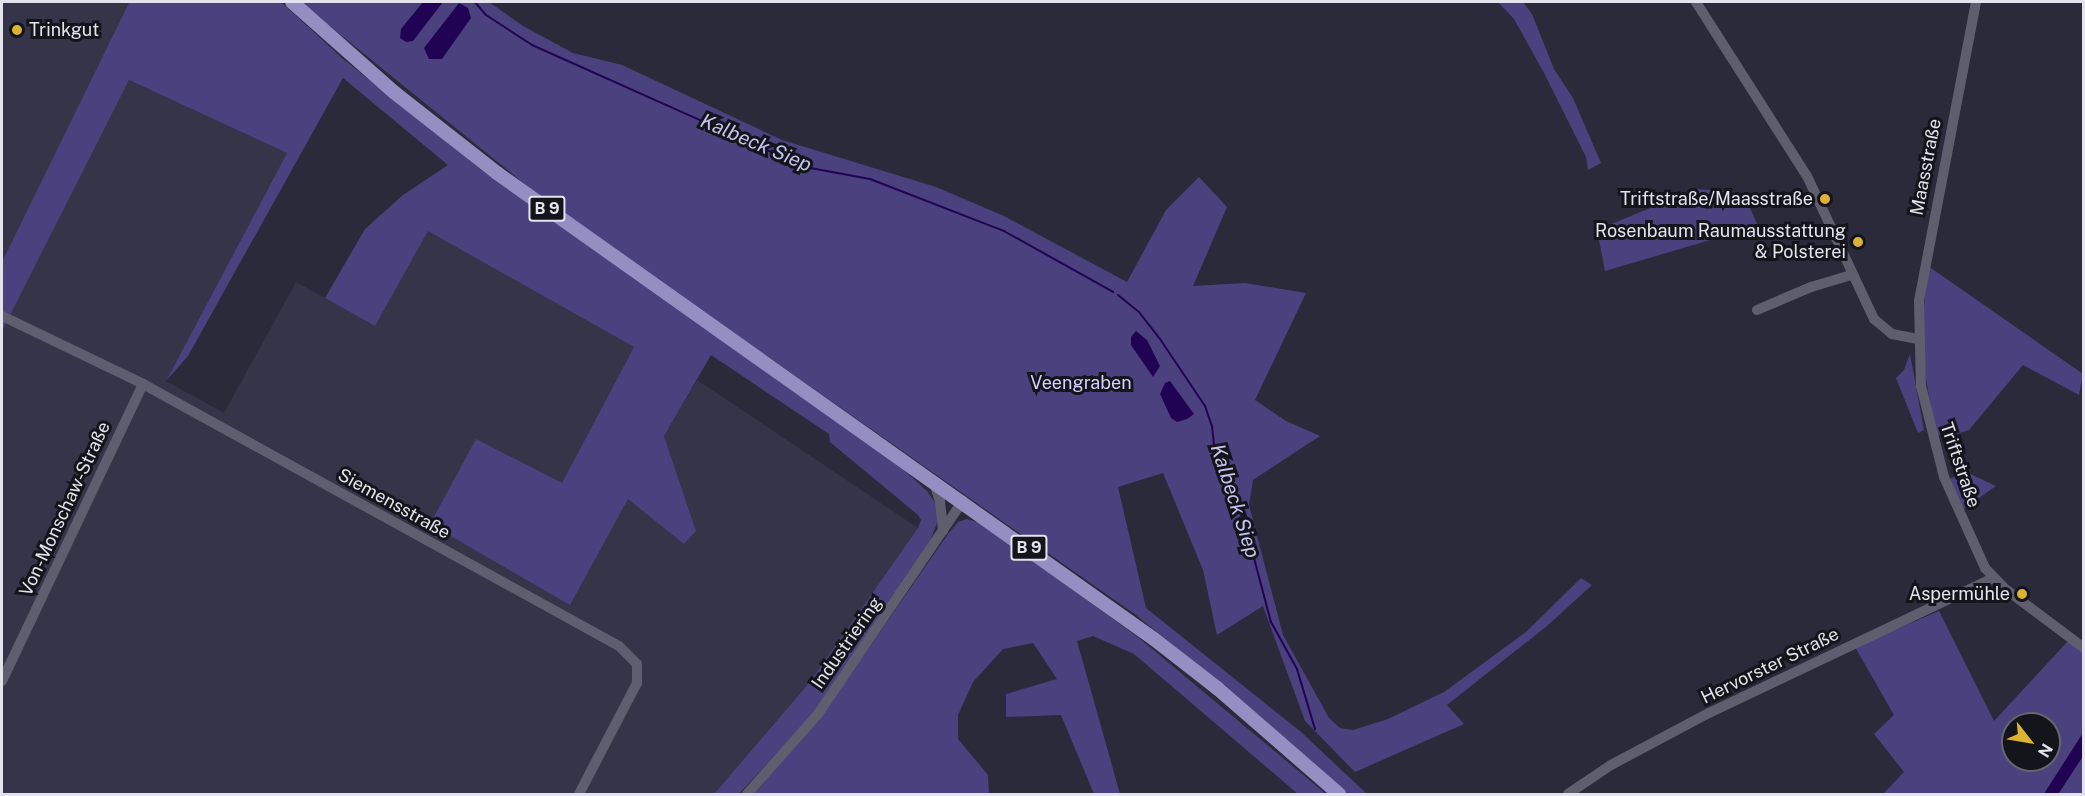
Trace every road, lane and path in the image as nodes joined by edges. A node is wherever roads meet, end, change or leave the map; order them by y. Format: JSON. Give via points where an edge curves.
{"nodes":[{"id":1,"x":292,"y":2,"type":"edge"},
{"id":2,"x":1696,"y":2,"type":"edge"},
{"id":3,"x":1976,"y":2,"type":"edge"},
{"id":4,"x":1851,"y":275,"type":"junction"},
{"id":5,"x":1757,"y":310,"type":"dead end"},
{"id":6,"x":2,"y":316,"type":"edge"},
{"id":7,"x":1917,"y":339,"type":"junction"},
{"id":8,"x":143,"y":384,"type":"junction"},
{"id":9,"x":933,"y":479,"type":"junction"},
{"id":10,"x":963,"y":501,"type":"junction"},
{"id":11,"x":943,"y":531,"type":"junction"},
{"id":12,"x":1993,"y":578,"type":"junction"},
{"id":13,"x":2084,"y":648,"type":"edge"},
{"id":14,"x":2,"y":681,"type":"edge"},
{"id":15,"x":579,"y":795,"type":"edge"},
{"id":16,"x":747,"y":795,"type":"edge"},
{"id":17,"x":1339,"y":795,"type":"edge"},
{"id":18,"x":1568,"y":795,"type":"edge"}],
"edges":[{"from":1,"to":9,"type":"main road","number":"B 9","via":[[395,93],[497,173]]},
{"from":2,"to":4,"type":"street","via":[[1807,176]]},
{"from":3,"to":7,"type":"street","name":"Maasstraße","via":[[1932,219],[1918,301]]},
{"from":4,"to":5,"type":"street"},
{"from":4,"to":7,"type":"street","via":[[1881,328]]},
{"from":6,"to":8,"type":"street","name":"Siemensstraße"},
{"from":7,"to":12,"type":"street","name":"Triftstraße","via":[[1921,386],[1935,447],[1975,551]]},
{"from":8,"to":14,"type":"street","name":"Von-Monschaw-Straße"},
{"from":8,"to":15,"type":"street","name":"Siemensstraße","via":[[619,646],[637,664],[637,683]]},
{"from":9,"to":10,"type":"main road","number":"B 9"},
{"from":9,"to":11,"type":"street"},
{"from":10,"to":11,"type":"street","name":"Industriering"},
{"from":10,"to":17,"type":"main road","number":"B 9","via":[[1217,688]]},
{"from":11,"to":16,"type":"street","name":"Industriering","via":[[818,714]]},
{"from":12,"to":13,"type":"street","name":"Triftstraße"},
{"from":12,"to":18,"type":"street","name":"Hervorster Straße","via":[[1709,713],[1611,765]]}]}
